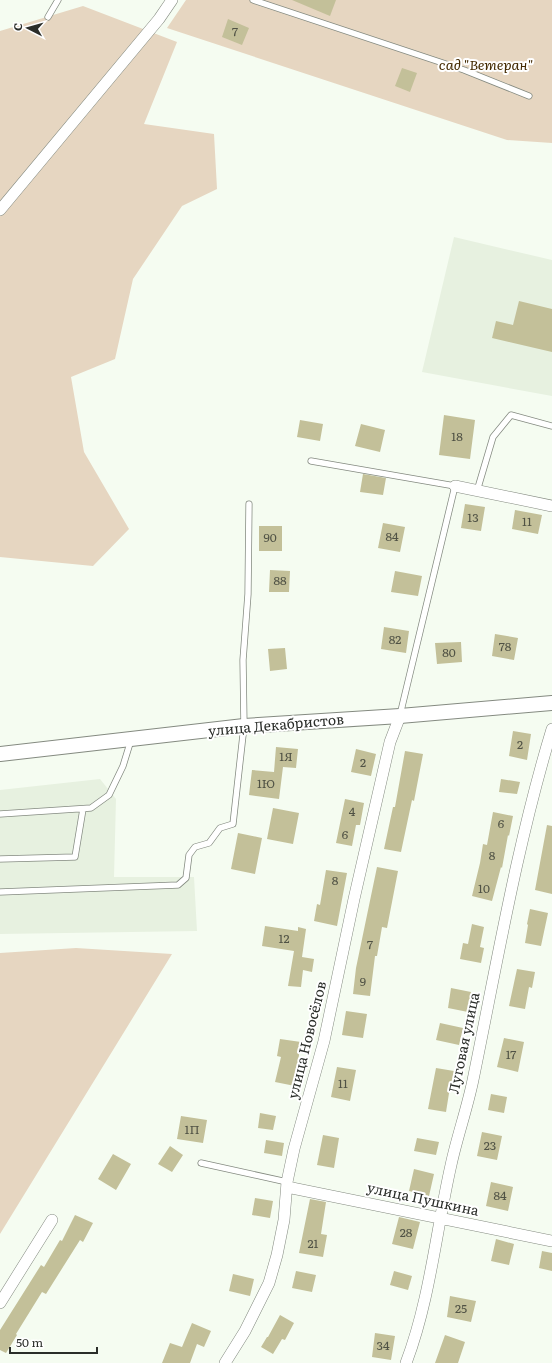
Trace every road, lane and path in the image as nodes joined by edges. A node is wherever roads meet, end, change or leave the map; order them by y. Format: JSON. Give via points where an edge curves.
{"nodes":[{"id":1,"x":58,"y":0,"type":"edge"},
{"id":2,"x":172,"y":0,"type":"edge"},
{"id":3,"x":253,"y":0,"type":"edge"},
{"id":4,"x":48,"y":17,"type":"dead end"},
{"id":5,"x":529,"y":96,"type":"dead end"},
{"id":6,"x":0,"y":210,"type":"edge"},
{"id":7,"x":552,"y":426,"type":"edge"},
{"id":8,"x":311,"y":461,"type":"dead end"},
{"id":9,"x":455,"y":486,"type":"junction"},
{"id":10,"x":477,"y":491,"type":"junction"},
{"id":11,"x":249,"y":504,"type":"dead end"},
{"id":12,"x":552,"y":506,"type":"edge"},
{"id":13,"x":552,"y":703,"type":"edge"},
{"id":14,"x":400,"y":716,"type":"junction"},
{"id":15,"x":244,"y":726,"type":"junction"},
{"id":16,"x":552,"y":729,"type":"edge"},
{"id":17,"x":131,"y":739,"type":"junction"},
{"id":18,"x":0,"y":754,"type":"edge"},
{"id":19,"x":83,"y":809,"type":"junction"},
{"id":20,"x":0,"y":814,"type":"edge"},
{"id":21,"x":0,"y":859,"type":"edge"},
{"id":22,"x":0,"y":892,"type":"edge"},
{"id":23,"x":201,"y":1163,"type":"dead end"},
{"id":24,"x":287,"y":1184,"type":"junction"},
{"id":25,"x":441,"y":1218,"type":"junction"},
{"id":26,"x":52,"y":1220,"type":"dead end"},
{"id":27,"x":552,"y":1241,"type":"edge"},
{"id":28,"x":0,"y":1303,"type":"edge"},
{"id":29,"x":226,"y":1363,"type":"edge"},
{"id":30,"x":406,"y":1363,"type":"edge"}],
"edges":[{"from":1,"to":4,"type":"lane"},
{"from":2,"to":6,"type":"street"},
{"from":3,"to":5,"type":"lane","via":[[464,70]]},
{"from":7,"to":10,"type":"lane","via":[[511,415],[493,437]]},
{"from":8,"to":9,"type":"lane"},
{"from":9,"to":10,"type":"street"},
{"from":9,"to":14,"type":"lane"},
{"from":10,"to":12,"type":"street"},
{"from":11,"to":15,"type":"lane","via":[[248,594],[243,660]]},
{"from":13,"to":14,"type":"street","name":"улица Декабристов"},
{"from":14,"to":15,"type":"street","name":"улица Декабристов"},
{"from":14,"to":24,"type":"street","name":"улица Новосёлов","via":[[390,742],[324,1041]]},
{"from":15,"to":17,"type":"street","name":"улица Декабристов"},
{"from":15,"to":22,"type":"lane","via":[[233,824],[220,828],[209,843],[195,847],[189,854],[186,878],[178,885]]},
{"from":16,"to":25,"type":"street","name":"Луговая улица","via":[[537,779],[495,967],[473,1082],[451,1165]]},
{"from":17,"to":18,"type":"street","name":"улица Декабристов"},
{"from":17,"to":19,"type":"lane","via":[[123,766],[109,795],[91,808]]},
{"from":19,"to":20,"type":"lane"},
{"from":19,"to":21,"type":"lane","via":[[76,856]]},
{"from":23,"to":24,"type":"lane"},
{"from":24,"to":25,"type":"street","name":"улица Пушкина"},
{"from":24,"to":29,"type":"street","name":"улица Новосёлов","via":[[284,1220],[269,1283]]},
{"from":25,"to":27,"type":"street","name":"улица Пушкина"},
{"from":25,"to":30,"type":"street","name":"Луговая улица","via":[[426,1294]]},
{"from":26,"to":28,"type":"street"}]}
